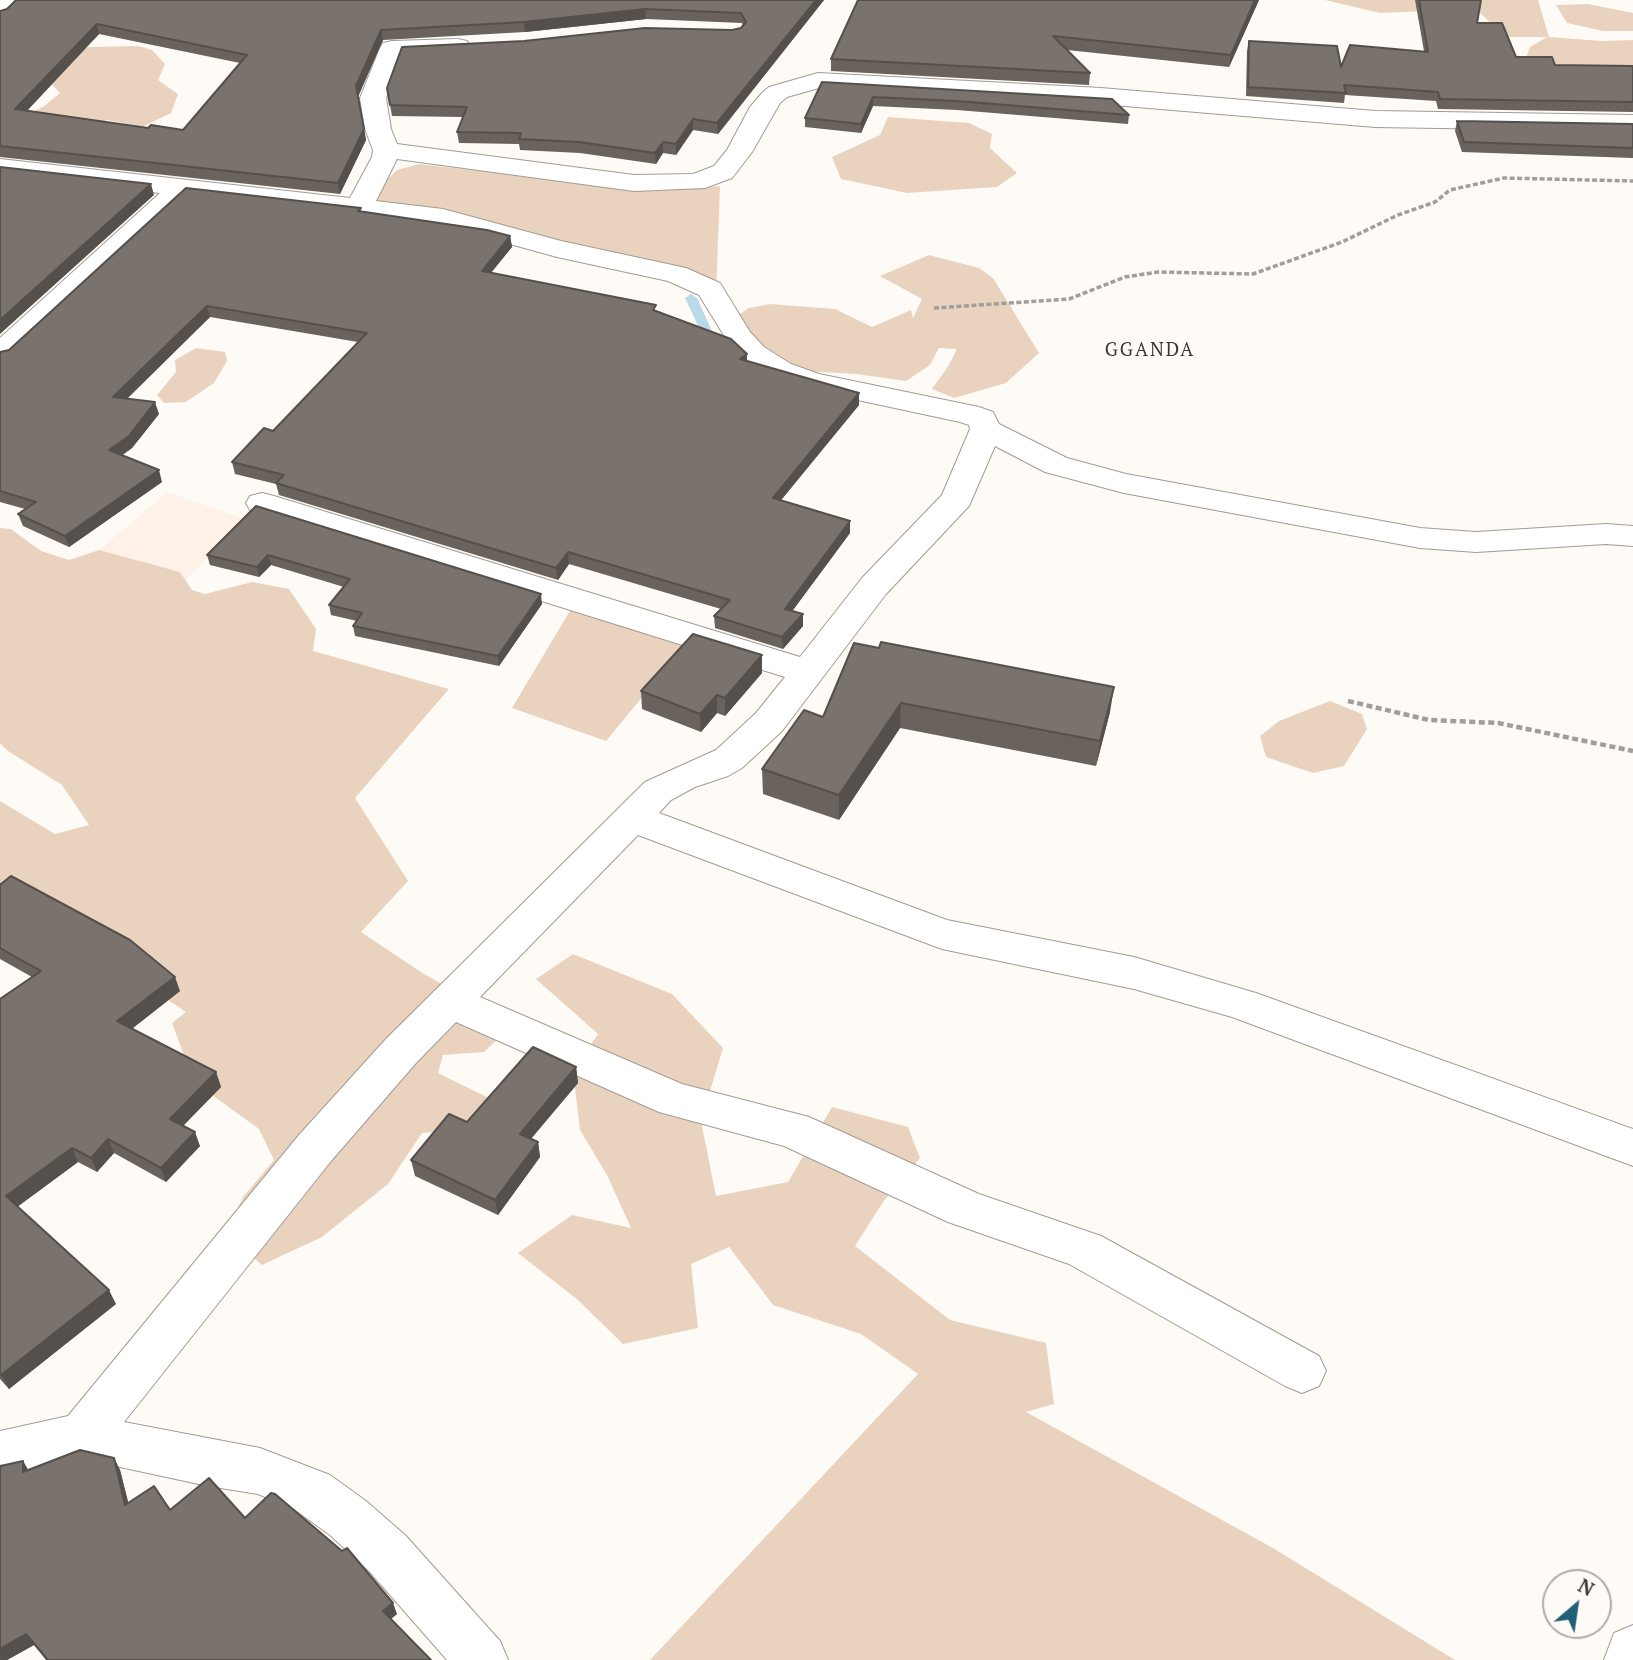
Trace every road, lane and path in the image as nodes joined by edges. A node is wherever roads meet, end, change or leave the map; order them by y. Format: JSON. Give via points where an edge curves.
{"nodes":[{"id":1,"x":13,"y":0,"type":"edge"},
{"id":2,"x":0,"y":13,"type":"edge"},
{"id":3,"x":480,"y":44,"type":"edge"},
{"id":4,"x":1633,"y":123,"type":"edge"},
{"id":5,"x":386,"y":150,"type":"junction"},
{"id":6,"x":0,"y":167,"type":"edge"},
{"id":7,"x":1633,"y":181,"type":"edge"},
{"id":8,"x":180,"y":189,"type":"junction"},
{"id":9,"x":360,"y":206,"type":"junction"},
{"id":10,"x":934,"y":308,"type":"dead end"},
{"id":11,"x":0,"y":354,"type":"edge"},
{"id":12,"x":986,"y":429,"type":"junction"},
{"id":13,"x":262,"y":503,"type":"dead end"},
{"id":14,"x":1633,"y":536,"type":"edge"},
{"id":15,"x":805,"y":671,"type":"junction"},
{"id":16,"x":1348,"y":701,"type":"dead end"},
{"id":17,"x":1633,"y":751,"type":"edge"},
{"id":18,"x":630,"y":817,"type":"junction"},
{"id":19,"x":449,"y":1002,"type":"junction"},
{"id":20,"x":1633,"y":1148,"type":"edge"},
{"id":21,"x":1302,"y":1371,"type":"dead end"},
{"id":22,"x":83,"y":1436,"type":"junction"},
{"id":23,"x":0,"y":1454,"type":"edge"},
{"id":24,"x":1633,"y":1652,"type":"edge"},
{"id":25,"x":481,"y":1660,"type":"edge"},
{"id":26,"x":1631,"y":1660,"type":"edge"}],
"edges":[{"from":1,"to":2,"type":"street"},
{"from":3,"to":5,"type":"street","via":[[393,48],[373,98]]},
{"from":4,"to":5,"type":"street","via":[[1375,119],[1101,96],[818,80],[778,92],[763,107],[723,172],[696,182],[634,183]]},
{"from":5,"to":9,"type":"street"},
{"from":6,"to":8,"type":"street"},
{"from":7,"to":10,"type":"path","via":[[1504,178],[1450,190],[1435,202],[1342,242],[1253,274],[1158,272],[1125,277],[1069,299]]},
{"from":8,"to":9,"type":"street"},
{"from":8,"to":11,"type":"street"},
{"from":9,"to":12,"type":"street","via":[[458,220],[547,247],[689,278],[710,289],[753,353],[780,370],[811,381],[968,414],[982,419]]},
{"from":12,"to":14,"type":"street","via":[[1056,465],[1090,474],[1369,530],[1476,542]]},
{"from":12,"to":15,"type":"street","via":[[957,499],[874,586]]},
{"from":13,"to":15,"type":"street"},
{"from":15,"to":18,"type":"street","via":[[769,722],[744,747],[715,767],[657,791]]},
{"from":16,"to":17,"type":"path","via":[[1429,720],[1498,723]]},
{"from":18,"to":19,"type":"street"},
{"from":18,"to":20,"type":"street","via":[[942,934],[1134,973],[1241,1004]]},
{"from":19,"to":21,"type":"street","via":[[674,1100],[793,1130],[964,1208],[1085,1250]]},
{"from":19,"to":22,"type":"street","via":[[315,1149]]},
{"from":22,"to":23,"type":"street"},
{"from":22,"to":25,"type":"street","via":[[260,1471],[312,1492],[388,1554]]},
{"from":24,"to":26,"type":"street"}]}
